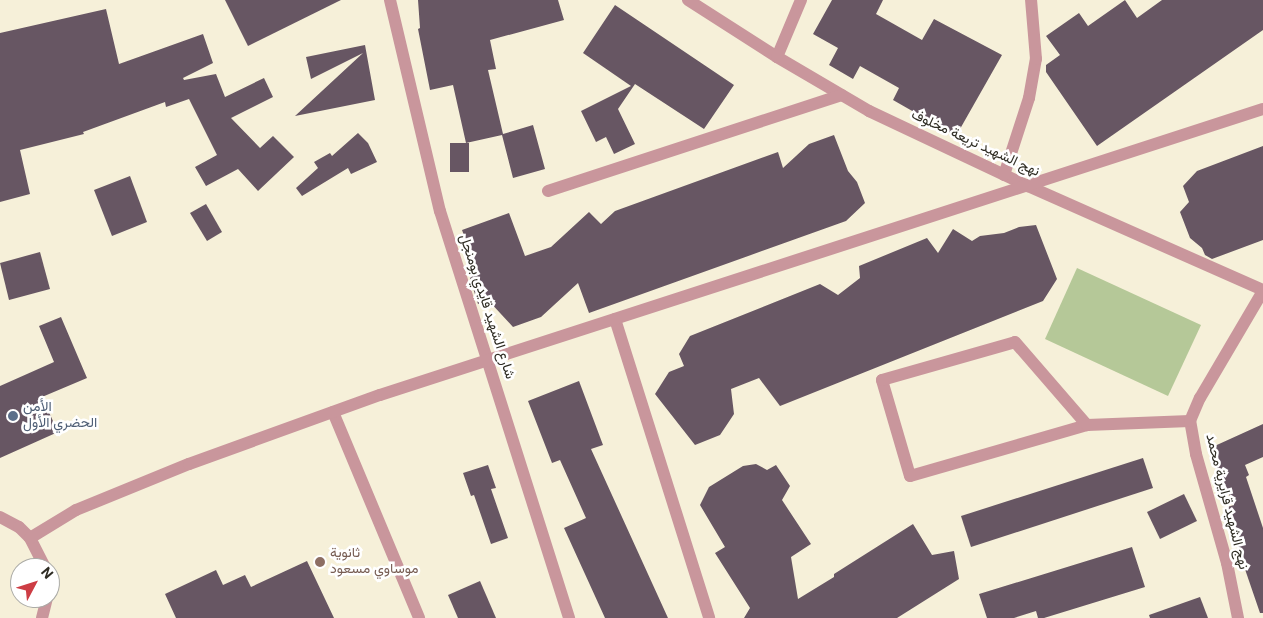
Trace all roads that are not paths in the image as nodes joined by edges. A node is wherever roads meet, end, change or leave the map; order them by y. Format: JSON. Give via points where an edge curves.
{"nodes":[{"id":1,"x":390,"y":0,"type":"edge"},
{"id":2,"x":688,"y":0,"type":"edge"},
{"id":3,"x":801,"y":0,"type":"edge"},
{"id":4,"x":1031,"y":0,"type":"edge"},
{"id":5,"x":777,"y":57,"type":"junction"},
{"id":6,"x":842,"y":95,"type":"junction"},
{"id":7,"x":1263,"y":109,"type":"edge"},
{"id":8,"x":1004,"y":175,"type":"junction"},
{"id":9,"x":1028,"y":186,"type":"junction"},
{"id":10,"x":548,"y":191,"type":"dead end"},
{"id":11,"x":1263,"y":290,"type":"edge"},
{"id":12,"x":615,"y":319,"type":"junction"},
{"id":13,"x":488,"y":361,"type":"junction"},
{"id":14,"x":333,"y":412,"type":"junction"},
{"id":15,"x":1190,"y":421,"type":"junction"},
{"id":16,"x":1087,"y":425,"type":"junction"},
{"id":17,"x":0,"y":517,"type":"edge"},
{"id":18,"x":30,"y":538,"type":"junction"},
{"id":19,"x":40,"y":558,"type":"edge"},
{"id":20,"x":419,"y":618,"type":"edge"},
{"id":21,"x":569,"y":618,"type":"edge"},
{"id":22,"x":709,"y":618,"type":"edge"},
{"id":23,"x":1238,"y":618,"type":"edge"}],
"edges":[{"from":1,"to":13,"type":"street","name":"شارع الشهيد قايدي بومنجل","via":[[440,211]]},
{"from":2,"to":5,"type":"street","name":"نهج الشهيد تريعة مخلوف"},
{"from":3,"to":5,"type":"street"},
{"from":4,"to":8,"type":"street","via":[[1036,59],[1029,98]]},
{"from":5,"to":6,"type":"street","name":"نهج الشهيد تريعة مخلوف"},
{"from":6,"to":8,"type":"street","name":"نهج الشهيد تريعة مخلوف"},
{"from":6,"to":10,"type":"street"},
{"from":7,"to":9,"type":"street"},
{"from":8,"to":9,"type":"street","name":"نهج الشهيد تريعة مخلوف"},
{"from":9,"to":11,"type":"street","name":"نهج الشهيد تريعة مخلوف"},
{"from":9,"to":12,"type":"street"},
{"from":11,"to":15,"type":"street","name":"نهج الشهيد قرايرية محمد"},
{"from":12,"to":13,"type":"street"},
{"from":12,"to":22,"type":"street"},
{"from":13,"to":14,"type":"street"},
{"from":13,"to":21,"type":"street","name":"شارع الشهيد قايدي بومنجل"},
{"from":14,"to":18,"type":"street","via":[[189,464],[76,510]]},
{"from":14,"to":20,"type":"street"},
{"from":15,"to":16,"type":"street"},
{"from":15,"to":23,"type":"street","name":"نهج الشهيد قرايرية محمد"},
{"from":16,"to":16,"type":"street","via":[[1015,342],[882,380],[910,476]]},
{"from":17,"to":18,"type":"street","via":[[19,527]]},
{"from":18,"to":19,"type":"street"}]}
